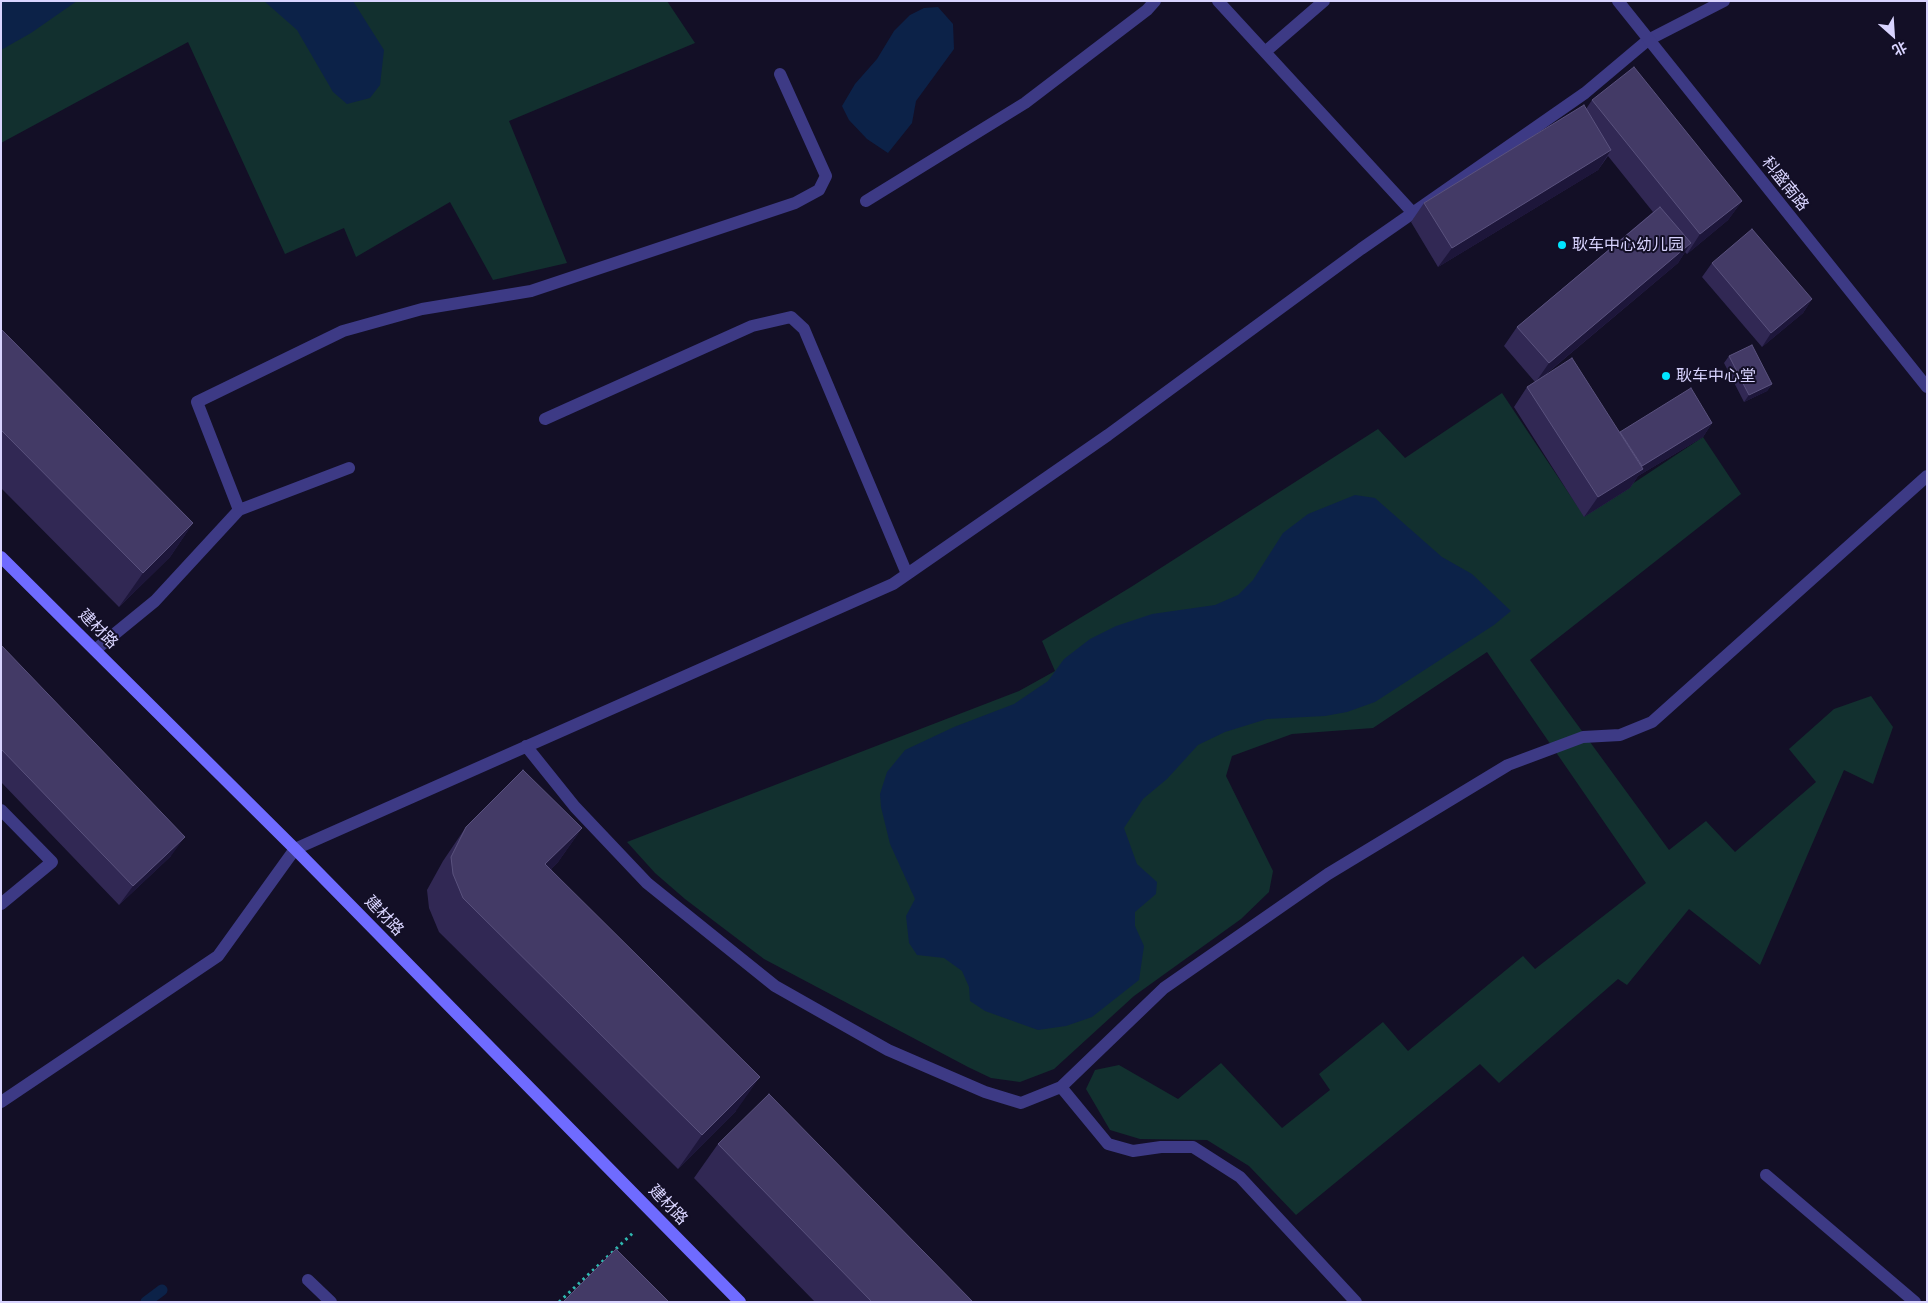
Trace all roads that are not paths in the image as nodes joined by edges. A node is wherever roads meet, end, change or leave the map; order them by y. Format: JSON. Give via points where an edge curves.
{"nodes":[{"id":1,"x":1155,"y":1,"type":"edge"},
{"id":2,"x":1218,"y":1,"type":"edge"},
{"id":3,"x":1324,"y":1,"type":"edge"},
{"id":4,"x":1618,"y":1,"type":"edge"},
{"id":5,"x":1724,"y":1,"type":"edge"},
{"id":6,"x":1648,"y":40,"type":"junction"},
{"id":7,"x":1266,"y":52,"type":"junction"},
{"id":8,"x":780,"y":74,"type":"dead end"},
{"id":9,"x":866,"y":201,"type":"dead end"},
{"id":10,"x":1413,"y":213,"type":"junction"},
{"id":11,"x":1927,"y":388,"type":"edge"},
{"id":12,"x":545,"y":419,"type":"dead end"},
{"id":13,"x":349,"y":468,"type":"dead end"},
{"id":14,"x":1927,"y":476,"type":"edge"},
{"id":15,"x":239,"y":510,"type":"junction"},
{"id":16,"x":1,"y":556,"type":"edge"},
{"id":17,"x":907,"y":574,"type":"junction"},
{"id":18,"x":95,"y":650,"type":"junction"},
{"id":19,"x":526,"y":746,"type":"junction"},
{"id":20,"x":1,"y":810,"type":"edge"},
{"id":21,"x":296,"y":849,"type":"junction"},
{"id":22,"x":1,"y":904,"type":"edge"},
{"id":23,"x":1061,"y":1086,"type":"junction"},
{"id":24,"x":1,"y":1102,"type":"edge"},
{"id":25,"x":1766,"y":1176,"type":"dead end"},
{"id":26,"x":308,"y":1280,"type":"dead end"},
{"id":27,"x":1927,"y":1297,"type":"edge"},
{"id":28,"x":331,"y":1302,"type":"edge"},
{"id":29,"x":740,"y":1302,"type":"edge"},
{"id":30,"x":1356,"y":1302,"type":"edge"},
{"id":31,"x":1915,"y":1302,"type":"edge"},
{"id":32,"x":1923,"y":1302,"type":"edge"}],
"edges":[{"from":1,"to":9,"type":"street","via":[[1025,104]]},
{"from":2,"to":7,"type":"street"},
{"from":3,"to":7,"type":"street"},
{"from":4,"to":6,"type":"street","name":"科盛南路"},
{"from":5,"to":6,"type":"street"},
{"from":6,"to":10,"type":"street","via":[[1585,93]]},
{"from":6,"to":11,"type":"street","name":"科盛南路"},
{"from":7,"to":10,"type":"street"},
{"from":8,"to":15,"type":"street","via":[[826,176],[819,190],[795,203],[531,291],[422,310],[344,331],[197,402]]},
{"from":10,"to":17,"type":"street","via":[[1108,435]]},
{"from":12,"to":17,"type":"street","via":[[752,326],[791,317],[804,329]]},
{"from":13,"to":15,"type":"street"},
{"from":14,"to":23,"type":"street","via":[[1652,722],[1620,735],[1583,737],[1508,765],[1328,874],[1164,988]]},
{"from":15,"to":18,"type":"street","via":[[155,601]]},
{"from":16,"to":18,"type":"street","name":"建材路"},
{"from":17,"to":19,"type":"street","via":[[893,584]]},
{"from":18,"to":21,"type":"street","name":"建材路"},
{"from":19,"to":21,"type":"street"},
{"from":19,"to":23,"type":"street","via":[[575,807],[647,883],[775,986],[888,1050],[985,1092],[1021,1103]]},
{"from":20,"to":22,"type":"street","via":[[52,862]]},
{"from":21,"to":24,"type":"street","via":[[218,956]]},
{"from":21,"to":29,"type":"street","name":"建材路"},
{"from":23,"to":30,"type":"street","via":[[1108,1144],[1133,1151],[1161,1147],[1193,1148],[1240,1177]]},
{"from":25,"to":31,"type":"street"},
{"from":26,"to":28,"type":"street"},
{"from":27,"to":32,"type":"street"}]}
